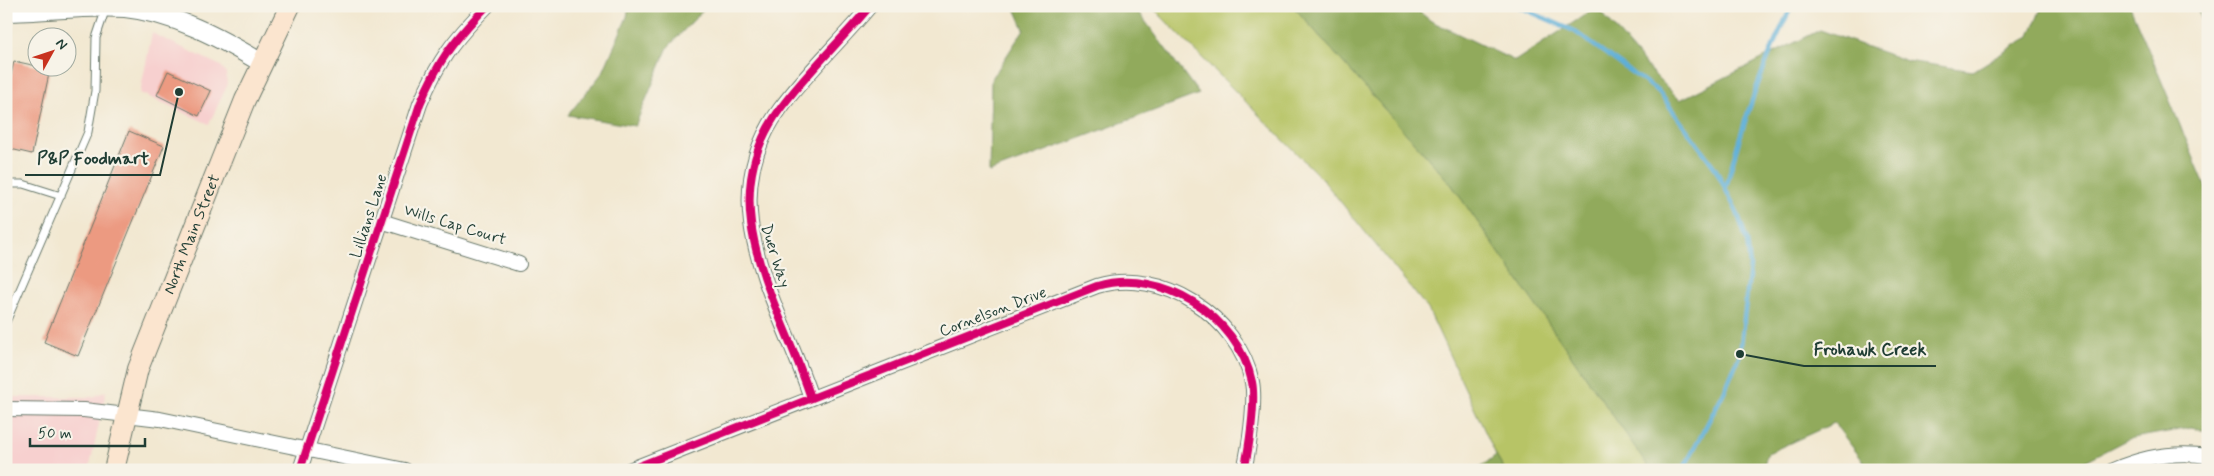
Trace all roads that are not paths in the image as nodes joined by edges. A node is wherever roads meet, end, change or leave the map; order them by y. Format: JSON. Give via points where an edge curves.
{"nodes":[{"id":1,"x":290,"y":6,"type":"edge"},
{"id":2,"x":487,"y":6,"type":"edge"},
{"id":3,"x":870,"y":6,"type":"edge"},
{"id":4,"x":106,"y":8,"type":"junction"},
{"id":5,"x":6,"y":12,"type":"edge"},
{"id":6,"x":262,"y":63,"type":"junction"},
{"id":7,"x":6,"y":184,"type":"edge"},
{"id":8,"x":61,"y":196,"type":"junction"},
{"id":9,"x":381,"y":221,"type":"junction"},
{"id":10,"x":519,"y":264,"type":"dead end"},
{"id":11,"x":6,"y":322,"type":"edge"},
{"id":12,"x":811,"y":398,"type":"junction"},
{"id":13,"x":6,"y":409,"type":"edge"},
{"id":14,"x":126,"y":415,"type":"junction"},
{"id":15,"x":306,"y":450,"type":"junction"},
{"id":16,"x":2208,"y":456,"type":"edge"},
{"id":17,"x":114,"y":470,"type":"edge"},
{"id":18,"x":300,"y":470,"type":"edge"},
{"id":19,"x":405,"y":470,"type":"edge"},
{"id":20,"x":629,"y":470,"type":"edge"},
{"id":21,"x":1244,"y":470,"type":"edge"},
{"id":22,"x":2113,"y":470,"type":"edge"}],
"edges":[{"from":1,"to":6,"type":"main road","name":"North Main Street"},
{"from":2,"to":9,"type":"street","name":"Lillians Lane","via":[[448,49],[434,72]]},
{"from":3,"to":12,"type":"street","name":"Duer Way","via":[[779,110],[760,145],[750,182],[748,213],[754,246]]},
{"from":4,"to":5,"type":"street"},
{"from":4,"to":6,"type":"street","via":[[168,17]]},
{"from":4,"to":8,"type":"lane","via":[[96,38],[93,111],[88,132]]},
{"from":6,"to":14,"type":"main road","name":"North Main Street","via":[[199,211],[138,369]]},
{"from":7,"to":8,"type":"lane","via":[[22,184]]},
{"from":8,"to":11,"type":"lane"},
{"from":9,"to":10,"type":"street","name":"Wills Cap Court"},
{"from":9,"to":15,"type":"street","name":"Lillians Lane"},
{"from":12,"to":20,"type":"street","name":"Cornelson Drive"},
{"from":12,"to":21,"type":"street","name":"Cornelson Drive","via":[[1097,286],[1125,280],[1146,282],[1190,300],[1210,315],[1228,333],[1247,365],[1253,401]]},
{"from":13,"to":14,"type":"street","via":[[84,410]]},
{"from":14,"to":15,"type":"street","via":[[160,419]]},
{"from":14,"to":17,"type":"main road","name":"North Main Street"},
{"from":15,"to":18,"type":"street"},
{"from":15,"to":19,"type":"street"},
{"from":16,"to":22,"type":"street","via":[[2152,457]]}]}
